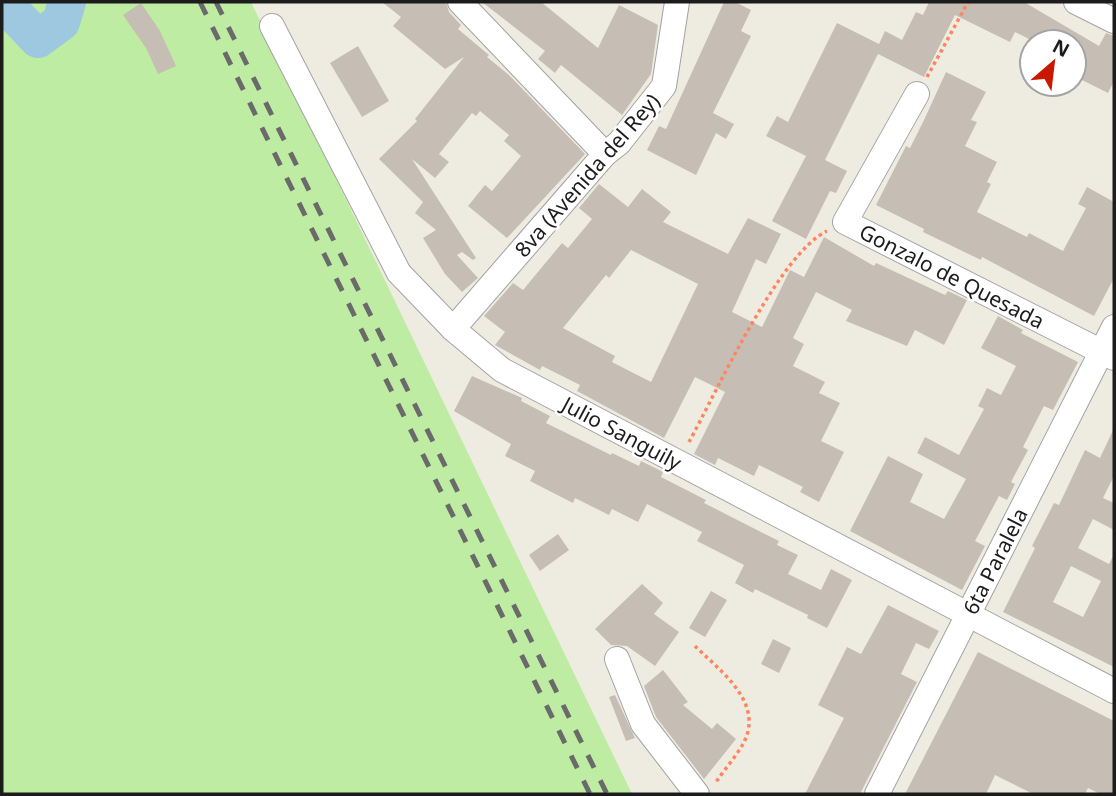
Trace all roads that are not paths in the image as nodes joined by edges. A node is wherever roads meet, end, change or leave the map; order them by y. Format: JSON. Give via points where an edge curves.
{"nodes":[{"id":1,"x":460,"y":2,"type":"edge"},
{"id":2,"x":677,"y":2,"type":"edge"},
{"id":3,"x":1077,"y":2,"type":"edge"},
{"id":4,"x":1114,"y":21,"type":"edge"},
{"id":5,"x":272,"y":26,"type":"dead end"},
{"id":6,"x":917,"y":94,"type":"road end"},
{"id":7,"x":605,"y":154,"type":"junction"},
{"id":8,"x":1114,"y":327,"type":"edge"},
{"id":9,"x":453,"y":329,"type":"junction"},
{"id":10,"x":1108,"y":355,"type":"edge"},
{"id":11,"x":967,"y":617,"type":"junction"},
{"id":12,"x":617,"y":659,"type":"dead end"},
{"id":13,"x":1114,"y":691,"type":"edge"},
{"id":14,"x":706,"y":789,"type":"edge"},
{"id":15,"x":877,"y":794,"type":"edge"}],
"edges":[{"from":1,"to":7,"type":"street"},
{"from":2,"to":7,"type":"street","name":"8va (Avenida del Rey)","via":[[664,86]]},
{"from":3,"to":4,"type":"street"},
{"from":5,"to":9,"type":"street","name":"Julio Sanguily","via":[[398,273]]},
{"from":6,"to":10,"type":"street","name":"Gonzalo de Quesada","via":[[845,222]]},
{"from":7,"to":9,"type":"street","name":"8va (Avenida del Rey)"},
{"from":8,"to":10,"type":"street","name":"6ta Paralela"},
{"from":9,"to":11,"type":"street","name":"Julio Sanguily","via":[[502,370]]},
{"from":10,"to":11,"type":"street","name":"6ta Paralela"},
{"from":11,"to":13,"type":"street","name":"Julio Sanguily"},
{"from":11,"to":15,"type":"street","name":"6ta Paralela"},
{"from":12,"to":14,"type":"street","via":[[643,724]]}]}
